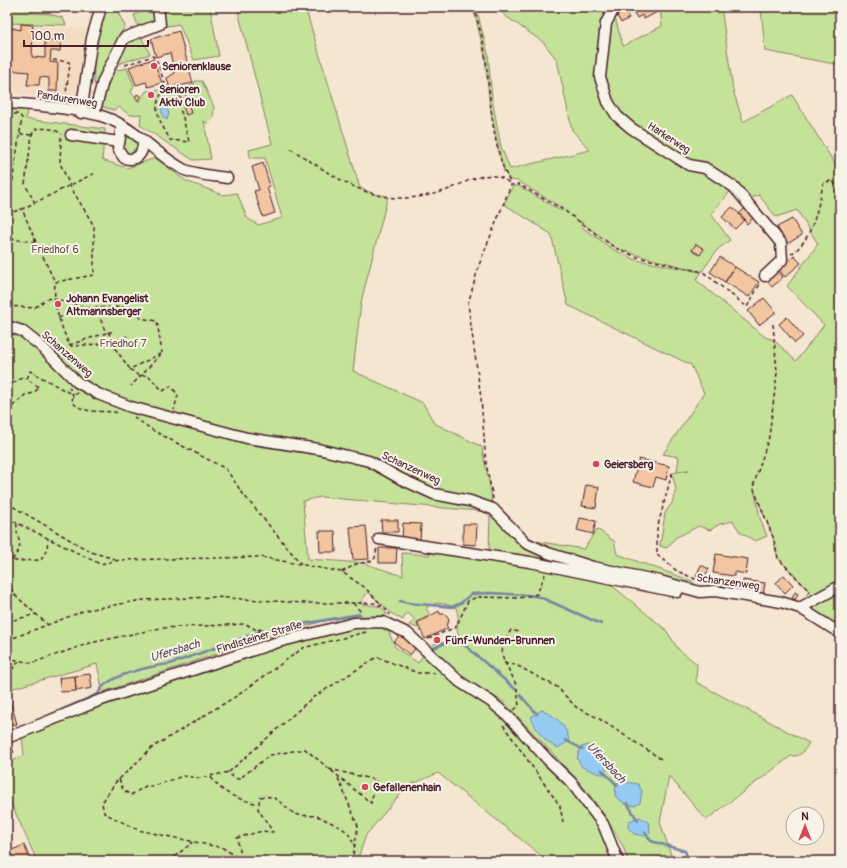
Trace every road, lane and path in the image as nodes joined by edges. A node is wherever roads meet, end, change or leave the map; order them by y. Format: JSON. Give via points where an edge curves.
{"nodes":[{"id":1,"x":101,"y":7,"type":"edge"},
{"id":2,"x":158,"y":7,"type":"edge"},
{"id":3,"x":473,"y":7,"type":"edge"},
{"id":4,"x":615,"y":7,"type":"edge"},
{"id":5,"x":53,"y":60,"type":"dead end"},
{"id":6,"x":125,"y":65,"type":"dead end"},
{"id":7,"x":165,"y":84,"type":"junction"},
{"id":8,"x":7,"y":103,"type":"edge"},
{"id":9,"x":64,"y":110,"type":"junction"},
{"id":10,"x":81,"y":112,"type":"junction"},
{"id":11,"x":7,"y":114,"type":"edge"},
{"id":12,"x":94,"y":114,"type":"junction"},
{"id":13,"x":122,"y":126,"type":"junction"},
{"id":14,"x":20,"y":134,"type":"junction"},
{"id":15,"x":32,"y":135,"type":"junction"},
{"id":16,"x":66,"y":135,"type":"junction"},
{"id":17,"x":119,"y":142,"type":"junction"},
{"id":18,"x":143,"y":142,"type":"junction"},
{"id":19,"x":291,"y":149,"type":"dead end"},
{"id":20,"x":7,"y":161,"type":"edge"},
{"id":21,"x":16,"y":161,"type":"junction"},
{"id":22,"x":95,"y":173,"type":"dead end"},
{"id":23,"x":227,"y":178,"type":"dead end"},
{"id":24,"x":512,"y":185,"type":"junction"},
{"id":25,"x":70,"y":186,"type":"junction"},
{"id":26,"x":840,"y":192,"type":"edge"},
{"id":27,"x":7,"y":201,"type":"edge"},
{"id":28,"x":35,"y":203,"type":"junction"},
{"id":29,"x":22,"y":209,"type":"junction"},
{"id":30,"x":7,"y":214,"type":"edge"},
{"id":31,"x":12,"y":239,"type":"junction"},
{"id":32,"x":7,"y":240,"type":"edge"},
{"id":33,"x":36,"y":242,"type":"junction"},
{"id":34,"x":782,"y":260,"type":"junction"},
{"id":35,"x":7,"y":268,"type":"edge"},
{"id":36,"x":765,"y":276,"type":"joint"},
{"id":37,"x":55,"y":282,"type":"junction"},
{"id":38,"x":53,"y":298,"type":"junction"},
{"id":39,"x":7,"y":306,"type":"edge"},
{"id":40,"x":87,"y":308,"type":"junction"},
{"id":41,"x":96,"y":308,"type":"junction"},
{"id":42,"x":58,"y":318,"type":"junction"},
{"id":43,"x":773,"y":324,"type":"dead end"},
{"id":44,"x":7,"y":326,"type":"edge"},
{"id":45,"x":114,"y":332,"type":"dead end"},
{"id":46,"x":107,"y":333,"type":"junction"},
{"id":47,"x":127,"y":336,"type":"dead end"},
{"id":48,"x":111,"y":343,"type":"junction"},
{"id":49,"x":115,"y":343,"type":"junction"},
{"id":50,"x":69,"y":345,"type":"junction"},
{"id":51,"x":162,"y":353,"type":"junction"},
{"id":52,"x":130,"y":369,"type":"junction"},
{"id":53,"x":139,"y":376,"type":"junction"},
{"id":54,"x":26,"y":378,"type":"junction"},
{"id":55,"x":67,"y":384,"type":"dead end"},
{"id":56,"x":131,"y":386,"type":"dead end"},
{"id":57,"x":7,"y":387,"type":"edge"},
{"id":58,"x":89,"y":388,"type":"junction"},
{"id":59,"x":73,"y":395,"type":"junction"},
{"id":60,"x":7,"y":411,"type":"edge"},
{"id":61,"x":125,"y":414,"type":"dead end"},
{"id":62,"x":130,"y":415,"type":"dead end"},
{"id":63,"x":171,"y":418,"type":"junction"},
{"id":64,"x":672,"y":473,"type":"dead end"},
{"id":65,"x":493,"y":499,"type":"dead end"},
{"id":66,"x":7,"y":503,"type":"edge"},
{"id":67,"x":7,"y":518,"type":"edge"},
{"id":68,"x":18,"y":522,"type":"junction"},
{"id":69,"x":48,"y":538,"type":"junction"},
{"id":70,"x":379,"y":539,"type":"joint"},
{"id":71,"x":7,"y":558,"type":"edge"},
{"id":72,"x":12,"y":560,"type":"junction"},
{"id":73,"x":120,"y":560,"type":"junction"},
{"id":74,"x":301,"y":564,"type":"junction"},
{"id":75,"x":548,"y":566,"type":"junction"},
{"id":76,"x":342,"y":572,"type":"junction"},
{"id":77,"x":7,"y":583,"type":"edge"},
{"id":78,"x":840,"y":586,"type":"edge"},
{"id":79,"x":715,"y":591,"type":"junction"},
{"id":80,"x":7,"y":592,"type":"edge"},
{"id":81,"x":700,"y":592,"type":"junction"},
{"id":82,"x":16,"y":596,"type":"junction"},
{"id":83,"x":353,"y":603,"type":"junction"},
{"id":84,"x":384,"y":607,"type":"junction"},
{"id":85,"x":800,"y":608,"type":"junction"},
{"id":86,"x":36,"y":614,"type":"junction"},
{"id":87,"x":394,"y":617,"type":"dead end"},
{"id":88,"x":7,"y":622,"type":"edge"},
{"id":89,"x":366,"y":622,"type":"junction"},
{"id":90,"x":383,"y":622,"type":"junction"},
{"id":91,"x":48,"y":625,"type":"junction"},
{"id":92,"x":257,"y":630,"type":"junction"},
{"id":93,"x":519,"y":632,"type":"dead end"},
{"id":94,"x":265,"y":633,"type":"junction"},
{"id":95,"x":840,"y":633,"type":"edge"},
{"id":96,"x":7,"y":639,"type":"edge"},
{"id":97,"x":423,"y":641,"type":"dead end"},
{"id":98,"x":278,"y":642,"type":"junction"},
{"id":99,"x":7,"y":658,"type":"edge"},
{"id":100,"x":19,"y":659,"type":"junction"},
{"id":101,"x":504,"y":663,"type":"junction"},
{"id":102,"x":452,"y":673,"type":"junction"},
{"id":103,"x":7,"y":675,"type":"edge"},
{"id":104,"x":505,"y":713,"type":"junction"},
{"id":105,"x":502,"y":724,"type":"dead end"},
{"id":106,"x":7,"y":738,"type":"edge"},
{"id":107,"x":661,"y":759,"type":"dead end"},
{"id":108,"x":329,"y":769,"type":"junction"},
{"id":109,"x":229,"y":772,"type":"junction"},
{"id":110,"x":211,"y":776,"type":"junction"},
{"id":111,"x":337,"y":776,"type":"junction"},
{"id":112,"x":119,"y":779,"type":"junction"},
{"id":113,"x":258,"y":804,"type":"junction"},
{"id":114,"x":563,"y":822,"type":"dead end"},
{"id":115,"x":193,"y":842,"type":"junction"},
{"id":116,"x":355,"y":847,"type":"junction"},
{"id":117,"x":242,"y":860,"type":"edge"},
{"id":118,"x":169,"y":861,"type":"edge"},
{"id":119,"x":352,"y":861,"type":"edge"},
{"id":120,"x":618,"y":861,"type":"edge"}],
"edges":[{"from":1,"to":10,"type":"street","via":[[92,38]]},
{"from":2,"to":12,"type":"street","via":[[160,24],[124,38],[103,81]]},
{"from":3,"to":24,"type":"path","via":[[486,56],[489,100],[498,146],[504,172]]},
{"from":4,"to":34,"type":"street","name":"Harkerweg","via":[[606,23],[600,77],[608,102],[617,116],[631,128],[689,165],[705,168],[734,187],[781,243]]},
{"from":5,"to":9,"type":"path","via":[[70,64]]},
{"from":6,"to":7,"type":"path","via":[[153,56],[158,61]]},
{"from":7,"to":7,"type":"path","via":[[179,107],[189,142],[170,140],[162,124],[157,104]]},
{"from":8,"to":9,"type":"street","name":"Pandurenweg"},
{"from":9,"to":10,"type":"street","name":"Pandurenweg"},
{"from":10,"to":12,"type":"street","name":"Pandurenweg"},
{"from":11,"to":14,"type":"path","via":[[19,114],[22,118]]},
{"from":12,"to":13,"type":"street","name":"Pandurenweg"},
{"from":13,"to":17,"type":"street"},
{"from":13,"to":18,"type":"street","name":"Pandurenweg"},
{"from":14,"to":15,"type":"path"},
{"from":14,"to":21,"type":"path"},
{"from":15,"to":16,"type":"path","via":[[36,129],[46,128]]},
{"from":15,"to":28,"type":"path","via":[[25,184]]},
{"from":16,"to":17,"type":"street"},
{"from":16,"to":25,"type":"path","via":[[60,163]]},
{"from":17,"to":18,"type":"street","via":[[118,149],[129,159],[141,154]]},
{"from":18,"to":23,"type":"street","name":"Pandurenweg","via":[[186,170]]},
{"from":19,"to":24,"type":"path","via":[[351,185],[374,194],[400,198],[424,197],[484,176],[502,178]]},
{"from":20,"to":21,"type":"path"},
{"from":21,"to":27,"type":"path","via":[[10,197]]},
{"from":22,"to":25,"type":"path"},
{"from":24,"to":36,"type":"path","via":[[518,184],[565,211],[615,248],[636,257],[703,272],[747,307]]},
{"from":24,"to":65,"type":"path","via":[[479,265],[468,304],[481,398],[486,463]]},
{"from":25,"to":28,"type":"path"},
{"from":25,"to":37,"type":"path","via":[[94,226],[94,275]]},
{"from":26,"to":34,"type":"path","via":[[832,181],[824,182],[812,227],[800,248]]},
{"from":28,"to":29,"type":"path"},
{"from":29,"to":30,"type":"path"},
{"from":29,"to":33,"type":"path"},
{"from":31,"to":32,"type":"path"},
{"from":31,"to":33,"type":"path"},
{"from":31,"to":35,"type":"path"},
{"from":33,"to":37,"type":"path"},
{"from":34,"to":36,"type":"street"},
{"from":37,"to":38,"type":"path"},
{"from":38,"to":39,"type":"path","via":[[34,308]]},
{"from":38,"to":40,"type":"path"},
{"from":38,"to":42,"type":"path"},
{"from":40,"to":41,"type":"path"},
{"from":40,"to":42,"type":"path"},
{"from":41,"to":46,"type":"path"},
{"from":41,"to":51,"type":"path","via":[[131,307],[141,318],[157,321]]},
{"from":42,"to":50,"type":"path"},
{"from":43,"to":85,"type":"path","via":[[777,373],[769,437],[753,487],[778,558],[809,591]]},
{"from":44,"to":58,"type":"street","name":"Schanzenweg","via":[[22,331],[77,382]]},
{"from":45,"to":46,"type":"path"},
{"from":46,"to":49,"type":"path"},
{"from":46,"to":50,"type":"path"},
{"from":47,"to":49,"type":"path"},
{"from":48,"to":49,"type":"path"},
{"from":48,"to":50,"type":"path"},
{"from":48,"to":52,"type":"path"},
{"from":51,"to":52,"type":"path"},
{"from":51,"to":53,"type":"path"},
{"from":52,"to":53,"type":"path"},
{"from":53,"to":56,"type":"path"},
{"from":53,"to":63,"type":"path","via":[[148,375],[163,391],[171,386],[178,395]]},
{"from":54,"to":57,"type":"path"},
{"from":54,"to":59,"type":"path","via":[[32,371]]},
{"from":54,"to":60,"type":"path","via":[[38,387],[34,393],[25,395]]},
{"from":55,"to":59,"type":"path"},
{"from":58,"to":59,"type":"path"},
{"from":58,"to":63,"type":"street","name":"Schanzenweg","via":[[131,407]]},
{"from":59,"to":61,"type":"path","via":[[72,402],[80,409]]},
{"from":62,"to":74,"type":"path","via":[[154,431],[226,468],[243,494]]},
{"from":63,"to":81,"type":"street","name":"Schanzenweg","via":[[247,438],[318,449],[369,461],[434,494],[470,501],[493,509],[526,543],[548,553]]},
{"from":64,"to":79,"type":"path","via":[[657,529],[657,555],[677,572],[698,580]]},
{"from":66,"to":73,"type":"path","via":[[91,552]]},
{"from":67,"to":68,"type":"path"},
{"from":68,"to":69,"type":"path"},
{"from":68,"to":72,"type":"path","via":[[21,546]]},
{"from":69,"to":72,"type":"path","via":[[47,549],[41,560]]},
{"from":69,"to":73,"type":"path","via":[[100,564]]},
{"from":70,"to":75,"type":"street"},
{"from":70,"to":76,"type":"path","via":[[372,561],[356,564]]},
{"from":71,"to":72,"type":"path"},
{"from":73,"to":74,"type":"path","via":[[260,557]]},
{"from":74,"to":76,"type":"path"},
{"from":75,"to":81,"type":"street","via":[[694,595]]},
{"from":75,"to":97,"type":"path","via":[[537,594],[519,598],[477,598],[468,601],[456,627]]},
{"from":76,"to":84,"type":"path","via":[[364,587]]},
{"from":77,"to":82,"type":"path"},
{"from":78,"to":85,"type":"street"},
{"from":79,"to":81,"type":"street","name":"Schanzenweg"},
{"from":79,"to":85,"type":"street","name":"Schanzenweg","via":[[781,602]]},
{"from":80,"to":82,"type":"path"},
{"from":82,"to":86,"type":"path"},
{"from":83,"to":84,"type":"path","via":[[374,603]]},
{"from":83,"to":89,"type":"path","via":[[361,611]]},
{"from":83,"to":91,"type":"path","via":[[304,603],[214,597],[143,600],[86,610]]},
{"from":84,"to":87,"type":"path"},
{"from":85,"to":95,"type":"street","name":"Schanzenweg"},
{"from":86,"to":88,"type":"path"},
{"from":86,"to":91,"type":"path"},
{"from":89,"to":90,"type":"street","name":"Findlsteiner Straße"},
{"from":89,"to":98,"type":"street","name":"Findlsteiner Straße"},
{"from":90,"to":102,"type":"street","name":"Findlsteiner Straße","via":[[407,633]]},
{"from":90,"to":112,"type":"path","via":[[364,633],[303,648],[238,694],[153,748]]},
{"from":91,"to":96,"type":"path"},
{"from":92,"to":94,"type":"path"},
{"from":92,"to":94,"type":"path"},
{"from":92,"to":100,"type":"path","via":[[246,624],[161,628],[90,643],[32,663]]},
{"from":93,"to":101,"type":"path","via":[[511,630],[503,643]]},
{"from":94,"to":98,"type":"path"},
{"from":98,"to":106,"type":"street","name":"Findlsteiner Straße","via":[[98,701]]},
{"from":99,"to":100,"type":"path"},
{"from":100,"to":103,"type":"path","via":[[21,661]]},
{"from":101,"to":104,"type":"path","via":[[516,686],[519,706]]},
{"from":101,"to":107,"type":"path","via":[[516,665],[557,687],[577,708],[598,718]]},
{"from":102,"to":104,"type":"street","name":"Findlsteiner Straße","via":[[460,682]]},
{"from":102,"to":109,"type":"path","via":[[418,673],[377,657],[312,698]]},
{"from":104,"to":120,"type":"street","name":"Findlsteiner Straße","via":[[576,788],[603,824]]},
{"from":105,"to":114,"type":"path","via":[[560,806]]},
{"from":108,"to":109,"type":"path","via":[[305,749],[270,756],[239,779],[233,778]]},
{"from":108,"to":111,"type":"path"},
{"from":108,"to":111,"type":"path","via":[[376,780],[371,803]]},
{"from":109,"to":110,"type":"path"},
{"from":110,"to":112,"type":"path","via":[[183,776],[154,786],[146,786],[131,795],[123,790]]},
{"from":110,"to":113,"type":"path","via":[[224,792]]},
{"from":111,"to":116,"type":"path","via":[[358,826]]},
{"from":112,"to":115,"type":"path","via":[[102,803],[104,813],[138,830]]},
{"from":113,"to":116,"type":"path","via":[[260,797],[274,798],[292,812],[304,816],[317,816],[338,825],[346,830]]},
{"from":113,"to":117,"type":"path","via":[[258,809],[272,832],[262,831],[237,838]]},
{"from":115,"to":117,"type":"path","via":[[223,848]]},
{"from":115,"to":118,"type":"path"},
{"from":116,"to":119,"type":"path"}]}
